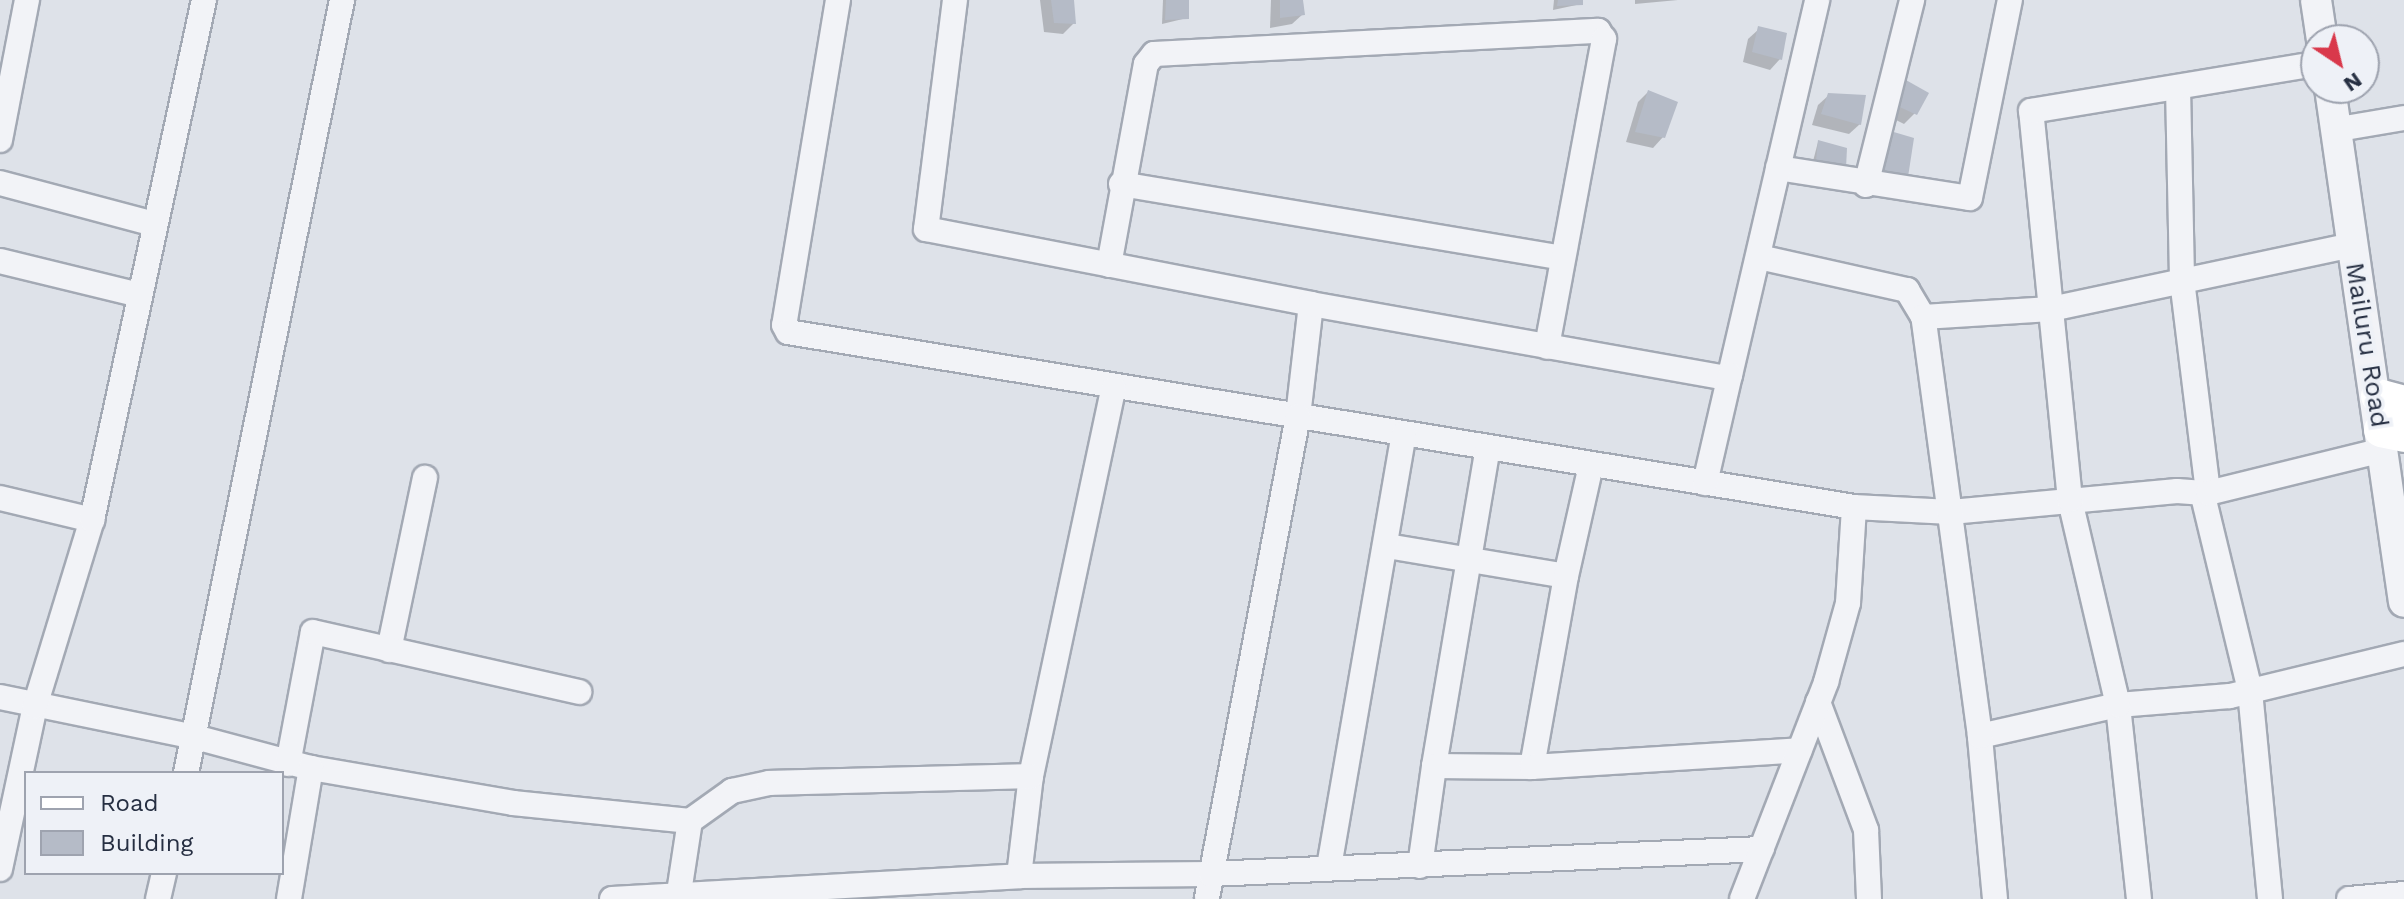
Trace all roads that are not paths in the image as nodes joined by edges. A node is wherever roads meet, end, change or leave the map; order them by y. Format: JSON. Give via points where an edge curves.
{"nodes":[{"id":1,"x":27,"y":0,"type":"edge"},
{"id":2,"x":204,"y":0,"type":"edge"},
{"id":3,"x":342,"y":0,"type":"edge"},
{"id":4,"x":838,"y":0,"type":"edge"},
{"id":5,"x":955,"y":0,"type":"edge"},
{"id":6,"x":1817,"y":0,"type":"edge"},
{"id":7,"x":1912,"y":0,"type":"edge"},
{"id":8,"x":2010,"y":0,"type":"edge"},
{"id":9,"x":2316,"y":0,"type":"edge"},
{"id":10,"x":2320,"y":24,"type":"edge"},
{"id":11,"x":2300,"y":67,"type":"edge"},
{"id":12,"x":2178,"y":87,"type":"junction"},
{"id":13,"x":2334,"y":104,"type":"edge"},
{"id":14,"x":2404,"y":118,"type":"edge"},
{"id":15,"x":2339,"y":129,"type":"junction"},
{"id":16,"x":0,"y":140,"type":"edge"},
{"id":17,"x":1778,"y":168,"type":"junction"},
{"id":18,"x":0,"y":183,"type":"edge"},
{"id":19,"x":1121,"y":184,"type":"junction"},
{"id":20,"x":1866,"y":185,"type":"junction"},
{"id":21,"x":154,"y":224,"type":"junction"},
{"id":22,"x":2352,"y":245,"type":"junction"},
{"id":23,"x":1759,"y":257,"type":"junction"},
{"id":24,"x":1562,"y":258,"type":"junction"},
{"id":25,"x":0,"y":261,"type":"edge"},
{"id":26,"x":1109,"y":265,"type":"junction"},
{"id":27,"x":2182,"y":280,"type":"junction"},
{"id":28,"x":140,"y":295,"type":"junction"},
{"id":29,"x":1311,"y":304,"type":"junction"},
{"id":30,"x":2051,"y":309,"type":"junction"},
{"id":31,"x":1923,"y":317,"type":"junction"},
{"id":32,"x":1547,"y":347,"type":"junction"},
{"id":33,"x":1730,"y":375,"type":"junction"},
{"id":34,"x":1113,"y":389,"type":"junction"},
{"id":35,"x":2391,"y":400,"type":"edge"},
{"id":36,"x":1298,"y":416,"type":"junction"},
{"id":37,"x":1404,"y":434,"type":"junction"},
{"id":38,"x":2389,"y":438,"type":"edge"},
{"id":39,"x":1488,"y":448,"type":"junction"},
{"id":40,"x":1591,"y":465,"type":"junction"},
{"id":41,"x":425,"y":478,"type":"dead end"},
{"id":42,"x":1705,"y":483,"type":"junction"},
{"id":43,"x":2208,"y":493,"type":"junction"},
{"id":44,"x":0,"y":498,"type":"edge"},
{"id":45,"x":2070,"y":500,"type":"junction"},
{"id":46,"x":1854,"y":507,"type":"junction"},
{"id":47,"x":1951,"y":512,"type":"junction"},
{"id":48,"x":92,"y":520,"type":"junction"},
{"id":49,"x":1387,"y":546,"type":"junction"},
{"id":50,"x":2400,"y":546,"type":"edge"},
{"id":51,"x":1470,"y":559,"type":"junction"},
{"id":52,"x":1566,"y":576,"type":"junction"},
{"id":53,"x":2404,"y":602,"type":"edge"},
{"id":54,"x":389,"y":650,"type":"junction"},
{"id":55,"x":2404,"y":654,"type":"edge"},
{"id":56,"x":2250,"y":691,"type":"junction"},
{"id":57,"x":579,"y":692,"type":"dead end"},
{"id":58,"x":0,"y":697,"type":"edge"},
{"id":59,"x":1818,"y":702,"type":"junction"},
{"id":60,"x":2118,"y":705,"type":"junction"},
{"id":61,"x":35,"y":706,"type":"junction"},
{"id":62,"x":1980,"y":736,"type":"junction"},
{"id":63,"x":195,"y":737,"type":"junction"},
{"id":64,"x":1799,"y":750,"type":"junction"},
{"id":65,"x":299,"y":766,"type":"junction"},
{"id":66,"x":1434,"y":766,"type":"junction"},
{"id":67,"x":1532,"y":767,"type":"junction"},
{"id":68,"x":186,"y":771,"type":"edge"},
{"id":69,"x":1031,"y":776,"type":"junction"},
{"id":70,"x":690,"y":821,"type":"junction"},
{"id":71,"x":1761,"y":849,"type":"junction"},
{"id":72,"x":1420,"y":866,"type":"junction"},
{"id":73,"x":1329,"y":867,"type":"junction"},
{"id":74,"x":0,"y":869,"type":"edge"},
{"id":75,"x":1211,"y":874,"type":"junction"},
{"id":76,"x":164,"y":875,"type":"edge"},
{"id":77,"x":1019,"y":876,"type":"junction"},
{"id":78,"x":2404,"y":894,"type":"edge"},
{"id":79,"x":678,"y":897,"type":"edge"},
{"id":80,"x":158,"y":899,"type":"edge"},
{"id":81,"x":289,"y":899,"type":"edge"},
{"id":82,"x":612,"y":899,"type":"edge"},
{"id":83,"x":1207,"y":899,"type":"edge"},
{"id":84,"x":1742,"y":899,"type":"edge"},
{"id":85,"x":1869,"y":899,"type":"edge"},
{"id":86,"x":1995,"y":899,"type":"edge"},
{"id":87,"x":2139,"y":899,"type":"edge"},
{"id":88,"x":2270,"y":899,"type":"edge"},
{"id":89,"x":2349,"y":899,"type":"edge"}],
"edges":[{"from":1,"to":16,"type":"street"},
{"from":2,"to":21,"type":"street"},
{"from":3,"to":63,"type":"street"},
{"from":4,"to":34,"type":"street","via":[[785,329]]},
{"from":5,"to":26,"type":"street","via":[[926,229]]},
{"from":6,"to":17,"type":"street"},
{"from":7,"to":20,"type":"street"},
{"from":8,"to":20,"type":"street","via":[[1970,198]]},
{"from":9,"to":10,"type":"street"},
{"from":11,"to":12,"type":"street"},
{"from":12,"to":27,"type":"street"},
{"from":12,"to":30,"type":"street","via":[[2031,111]]},
{"from":13,"to":15,"type":"street","name":"Mailuru Road"},
{"from":14,"to":15,"type":"street"},
{"from":15,"to":22,"type":"street","name":"Mailuru Road"},
{"from":17,"to":20,"type":"street"},
{"from":17,"to":23,"type":"street"},
{"from":18,"to":21,"type":"street"},
{"from":19,"to":24,"type":"street"},
{"from":19,"to":24,"type":"street","via":[[1146,64],[1154,54],[1598,31],[1604,39]]},
{"from":19,"to":26,"type":"street"},
{"from":21,"to":28,"type":"street"},
{"from":22,"to":27,"type":"street"},
{"from":22,"to":35,"type":"street","name":"Mailuru Road"},
{"from":23,"to":31,"type":"street","via":[[1907,290]]},
{"from":23,"to":33,"type":"street"},
{"from":24,"to":32,"type":"street"},
{"from":25,"to":28,"type":"street"},
{"from":26,"to":29,"type":"street"},
{"from":27,"to":30,"type":"street"},
{"from":27,"to":43,"type":"street"},
{"from":28,"to":48,"type":"street"},
{"from":29,"to":32,"type":"street"},
{"from":29,"to":36,"type":"street"},
{"from":30,"to":31,"type":"street"},
{"from":30,"to":45,"type":"street"},
{"from":31,"to":47,"type":"street"},
{"from":32,"to":33,"type":"street"},
{"from":33,"to":42,"type":"street"},
{"from":34,"to":36,"type":"street"},
{"from":34,"to":69,"type":"street"},
{"from":35,"to":38,"type":"street","name":"Mailuru Road"},
{"from":36,"to":37,"type":"street"},
{"from":36,"to":75,"type":"street"},
{"from":37,"to":39,"type":"street"},
{"from":37,"to":49,"type":"street"},
{"from":38,"to":43,"type":"street"},
{"from":38,"to":50,"type":"street","name":"Mailuru Road"},
{"from":39,"to":40,"type":"street"},
{"from":39,"to":51,"type":"street"},
{"from":40,"to":42,"type":"street"},
{"from":40,"to":52,"type":"street"},
{"from":41,"to":54,"type":"street"},
{"from":42,"to":46,"type":"street"},
{"from":43,"to":45,"type":"street"},
{"from":43,"to":56,"type":"street","via":[[2203,496]]},
{"from":44,"to":48,"type":"street"},
{"from":45,"to":47,"type":"street"},
{"from":45,"to":60,"type":"street"},
{"from":46,"to":47,"type":"street"},
{"from":46,"to":59,"type":"street","via":[[1848,603]]},
{"from":47,"to":62,"type":"street"},
{"from":48,"to":61,"type":"street"},
{"from":49,"to":51,"type":"street"},
{"from":49,"to":73,"type":"street"},
{"from":50,"to":53,"type":"street","name":"Mailuru Road"},
{"from":51,"to":52,"type":"street"},
{"from":51,"to":66,"type":"street"},
{"from":52,"to":67,"type":"street"},
{"from":54,"to":57,"type":"street"},
{"from":54,"to":65,"type":"street","via":[[313,632]]},
{"from":55,"to":56,"type":"street"},
{"from":56,"to":60,"type":"street"},
{"from":56,"to":88,"type":"street"},
{"from":58,"to":61,"type":"street"},
{"from":59,"to":64,"type":"street"},
{"from":59,"to":85,"type":"street","via":[[1866,830]]},
{"from":60,"to":62,"type":"street"},
{"from":60,"to":87,"type":"street"},
{"from":61,"to":63,"type":"street"},
{"from":61,"to":74,"type":"street"},
{"from":62,"to":86,"type":"street"},
{"from":63,"to":65,"type":"street"},
{"from":63,"to":68,"type":"street"},
{"from":64,"to":67,"type":"street"},
{"from":64,"to":71,"type":"street"},
{"from":65,"to":70,"type":"street","via":[[513,803]]},
{"from":65,"to":81,"type":"street"},
{"from":66,"to":67,"type":"street"},
{"from":66,"to":72,"type":"street"},
{"from":69,"to":70,"type":"street","via":[[769,783],[732,791]]},
{"from":69,"to":77,"type":"street"},
{"from":70,"to":79,"type":"street"},
{"from":71,"to":72,"type":"street"},
{"from":71,"to":84,"type":"street"},
{"from":72,"to":73,"type":"street"},
{"from":73,"to":75,"type":"street"},
{"from":75,"to":77,"type":"street"},
{"from":75,"to":83,"type":"street"},
{"from":76,"to":80,"type":"street"},
{"from":77,"to":79,"type":"street"},
{"from":78,"to":89,"type":"street"},
{"from":79,"to":82,"type":"street"}]}
